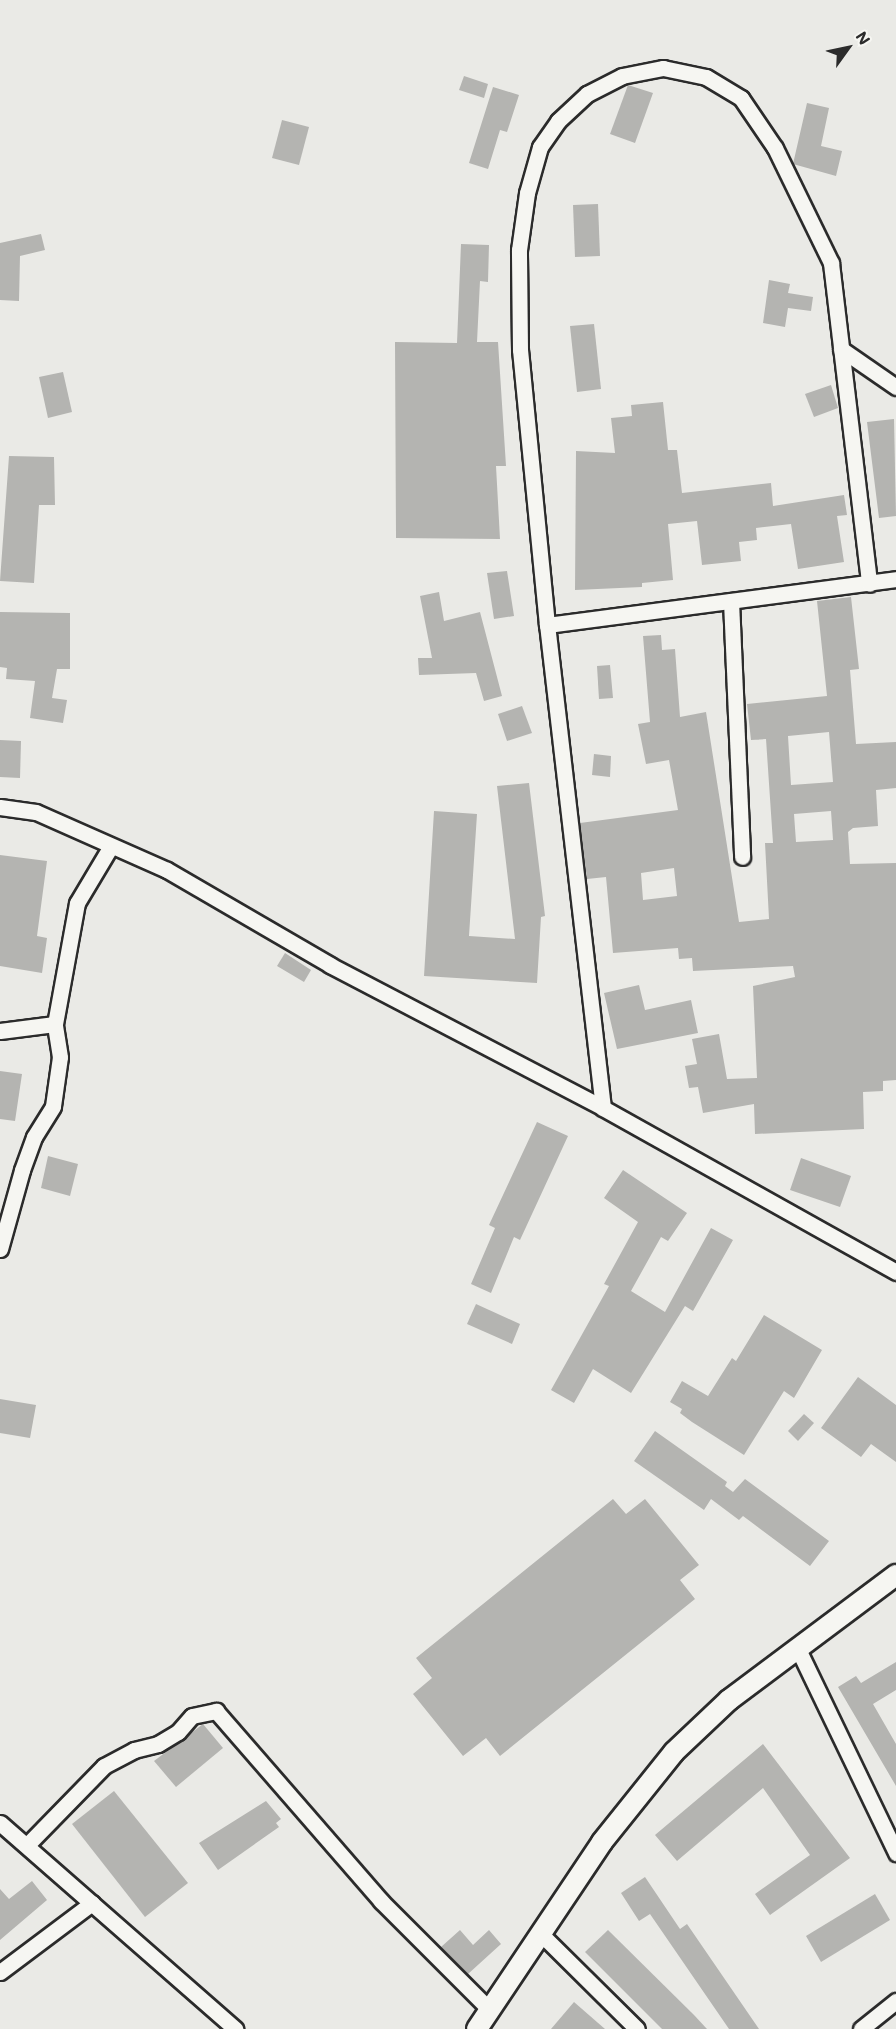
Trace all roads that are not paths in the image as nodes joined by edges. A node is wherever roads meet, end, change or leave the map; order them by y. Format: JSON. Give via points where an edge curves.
{"nodes":[{"id":1,"x":841,"y":348,"type":"junction"},
{"id":2,"x":896,"y":387,"type":"edge"},
{"id":3,"x":896,"y":579,"type":"edge"},
{"id":4,"x":868,"y":584,"type":"junction"},
{"id":5,"x":732,"y":601,"type":"junction"},
{"id":6,"x":547,"y":625,"type":"junction"},
{"id":7,"x":0,"y":807,"type":"edge"},
{"id":8,"x":111,"y":846,"type":"junction"},
{"id":9,"x":742,"y":857,"type":"dead end"},
{"id":10,"x":55,"y":1024,"type":"junction"},
{"id":11,"x":0,"y":1031,"type":"edge"},
{"id":12,"x":603,"y":1108,"type":"junction"},
{"id":13,"x":0,"y":1249,"type":"edge"},
{"id":14,"x":896,"y":1272,"type":"edge"},
{"id":15,"x":896,"y":1575,"type":"edge"},
{"id":16,"x":797,"y":1647,"type":"junction"},
{"id":17,"x":0,"y":1823,"type":"edge"},
{"id":18,"x":27,"y":1845,"type":"junction"},
{"id":19,"x":896,"y":1853,"type":"edge"},
{"id":20,"x":92,"y":1903,"type":"junction"},
{"id":21,"x":543,"y":1936,"type":"junction"},
{"id":22,"x":0,"y":1972,"type":"edge"},
{"id":23,"x":896,"y":2001,"type":"edge"},
{"id":24,"x":490,"y":2010,"type":"junction"},
{"id":25,"x":235,"y":2029,"type":"edge"},
{"id":26,"x":477,"y":2029,"type":"edge"},
{"id":27,"x":637,"y":2029,"type":"edge"},
{"id":28,"x":861,"y":2029,"type":"edge"}],
"edges":[{"from":1,"to":2,"type":"street"},
{"from":1,"to":4,"type":"street"},
{"from":1,"to":6,"type":"street","via":[[831,263],[776,148],[741,98],[706,77],[663,68],[622,76],[604,85],[587,94],[558,121],[540,147],[527,193],[519,249],[520,350]]},
{"from":3,"to":4,"type":"street"},
{"from":4,"to":5,"type":"street"},
{"from":5,"to":6,"type":"street"},
{"from":5,"to":9,"type":"street"},
{"from":6,"to":12,"type":"street"},
{"from":7,"to":8,"type":"street","via":[[36,812]]},
{"from":8,"to":10,"type":"street","via":[[77,903]]},
{"from":8,"to":12,"type":"street","via":[[167,870],[330,965]]},
{"from":10,"to":11,"type":"street"},
{"from":10,"to":13,"type":"street","via":[[60,1057],[53,1106],[22,1170]]},
{"from":12,"to":14,"type":"street"},
{"from":15,"to":16,"type":"street"},
{"from":16,"to":19,"type":"street"},
{"from":16,"to":21,"type":"street","via":[[729,1700],[674,1752],[602,1842]]},
{"from":17,"to":18,"type":"street"},
{"from":18,"to":20,"type":"street"},
{"from":18,"to":24,"type":"street","via":[[104,1766],[158,1744],[178,1732],[192,1716],[216,1711],[381,1901]]},
{"from":20,"to":22,"type":"street"},
{"from":20,"to":25,"type":"street"},
{"from":21,"to":24,"type":"street"},
{"from":21,"to":27,"type":"street"},
{"from":23,"to":28,"type":"street"},
{"from":24,"to":26,"type":"street"}]}
